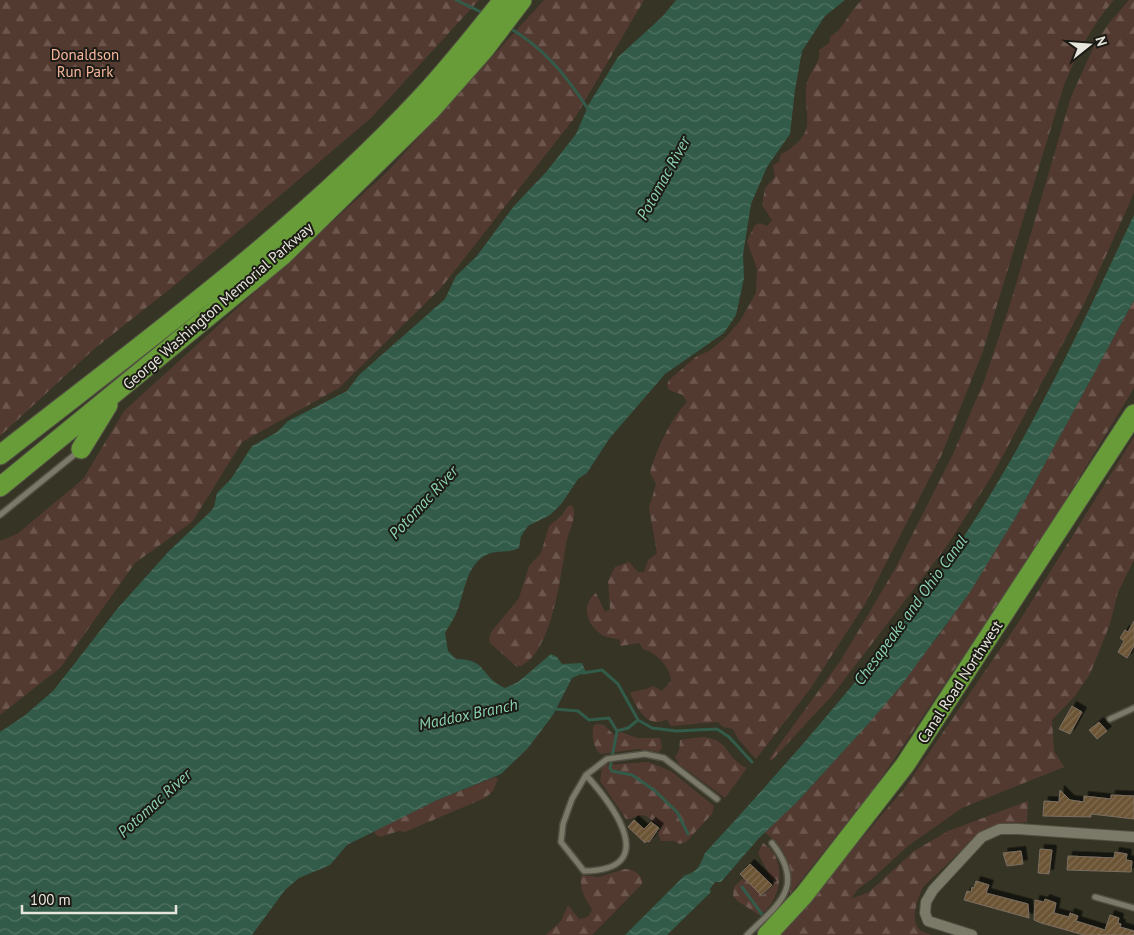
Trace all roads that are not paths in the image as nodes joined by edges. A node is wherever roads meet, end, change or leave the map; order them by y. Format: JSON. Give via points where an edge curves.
{"nodes":[{"id":1,"x":503,"y":0,"type":"edge"},
{"id":2,"x":522,"y":0,"type":"edge"},
{"id":3,"x":426,"y":104,"type":"junction"},
{"id":4,"x":116,"y":392,"type":"junction"},
{"id":5,"x":1134,"y":414,"type":"edge"},
{"id":6,"x":81,"y":449,"type":"joint"},
{"id":7,"x":0,"y":455,"type":"edge"},
{"id":8,"x":0,"y":487,"type":"edge"},
{"id":9,"x":0,"y":515,"type":"edge"},
{"id":10,"x":1134,"y":708,"type":"edge"},
{"id":11,"x":1110,"y":718,"type":"dead end"},
{"id":12,"x":586,"y":775,"type":"junction"},
{"id":13,"x":717,"y":799,"type":"dead end"},
{"id":14,"x":1134,"y":837,"type":"edge"},
{"id":15,"x":772,"y":843,"type":"dead end"},
{"id":16,"x":1095,"y":897,"type":"dead end"},
{"id":17,"x":1134,"y":908,"type":"edge"},
{"id":18,"x":765,"y":928,"type":"edge"},
{"id":19,"x":747,"y":935,"type":"edge"},
{"id":20,"x":972,"y":935,"type":"edge"}],
"edges":[{"from":1,"to":3,"type":"highway","name":"George Washington Memorial Parkway"},
{"from":2,"to":3,"type":"highway","name":"George Washington Memorial Parkway","via":[[484,50]]},
{"from":3,"to":4,"type":"highway","name":"George Washington Memorial Parkway","via":[[282,256]]},
{"from":3,"to":7,"type":"highway","name":"George Washington Memorial Parkway","via":[[281,232]]},
{"from":4,"to":6,"type":"highway"},
{"from":4,"to":8,"type":"highway","name":"George Washington Memorial Parkway"},
{"from":5,"to":18,"type":"highway","name":"Canal Road Northwest","via":[[905,766],[804,895]]},
{"from":6,"to":9,"type":"lane"},
{"from":10,"to":11,"type":"lane"},
{"from":12,"to":12,"type":"lane","via":[[617,813],[624,829],[624,853],[606,870],[584,871],[561,842],[572,798]]},
{"from":12,"to":13,"type":"lane","via":[[607,759],[645,754],[664,758]]},
{"from":14,"to":20,"type":"street","via":[[1018,829],[992,831],[979,839],[933,890],[925,909],[926,917],[932,923]]},
{"from":15,"to":18,"type":"lane","via":[[784,865],[786,888]]},
{"from":16,"to":17,"type":"lane"},
{"from":18,"to":19,"type":"lane"}]}
